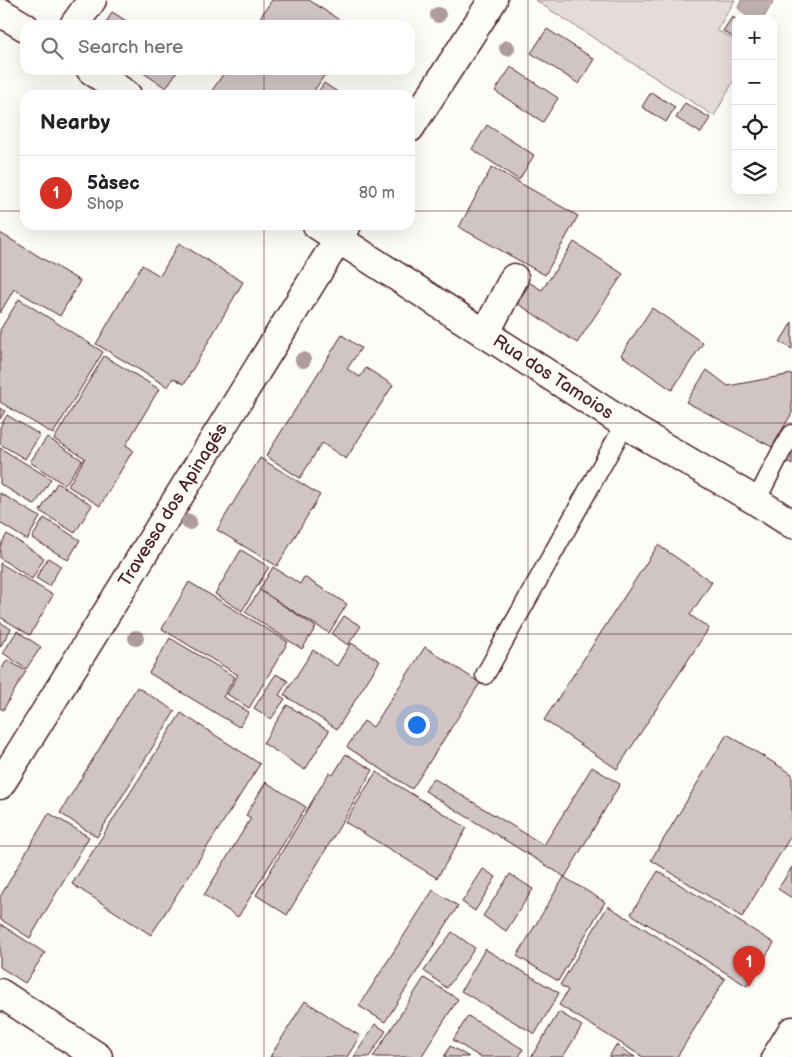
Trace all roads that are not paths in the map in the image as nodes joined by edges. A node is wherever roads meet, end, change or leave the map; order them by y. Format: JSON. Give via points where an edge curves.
{"nodes":[{"id":1,"x":92,"y":0,"type":"edge"},
{"id":2,"x":493,"y":0,"type":"edge"},
{"id":3,"x":0,"y":12,"type":"edge"},
{"id":4,"x":78,"y":20,"type":"edge"},
{"id":5,"x":20,"y":24,"type":"edge"},
{"id":6,"x":98,"y":75,"type":"edge"},
{"id":7,"x":120,"y":90,"type":"edge"},
{"id":8,"x":415,"y":120,"type":"edge"},
{"id":9,"x":334,"y":230,"type":"edge"},
{"id":10,"x":514,"y":278,"type":"dead end"},
{"id":11,"x":485,"y":334,"type":"junction"},
{"id":12,"x":625,"y":424,"type":"junction"},
{"id":13,"x":792,"y":434,"type":"edge"},
{"id":14,"x":756,"y":501,"type":"junction"},
{"id":15,"x":792,"y":524,"type":"edge"},
{"id":16,"x":485,"y":675,"type":"dead end"},
{"id":17,"x":0,"y":785,"type":"edge"},
{"id":18,"x":0,"y":993,"type":"edge"},
{"id":19,"x":792,"y":1031,"type":"edge"},
{"id":20,"x":98,"y":1057,"type":"edge"},
{"id":21,"x":776,"y":1057,"type":"edge"}],
"edges":[{"from":1,"to":4,"type":"street"},
{"from":2,"to":8,"type":"street"},
{"from":3,"to":5,"type":"street"},
{"from":6,"to":7,"type":"street"},
{"from":9,"to":11,"type":"street","name":"Rua dos Tamoios"},
{"from":9,"to":17,"type":"street","name":"Travessa dos Apinagés"},
{"from":10,"to":11,"type":"street"},
{"from":11,"to":12,"type":"street","name":"Rua dos Tamoios"},
{"from":12,"to":14,"type":"street","name":"Rua dos Tamoios"},
{"from":12,"to":16,"type":"lane"},
{"from":13,"to":14,"type":"lane"},
{"from":14,"to":15,"type":"street","name":"Rua dos Tamoios"},
{"from":18,"to":20,"type":"street"},
{"from":19,"to":21,"type":"street"}]}
